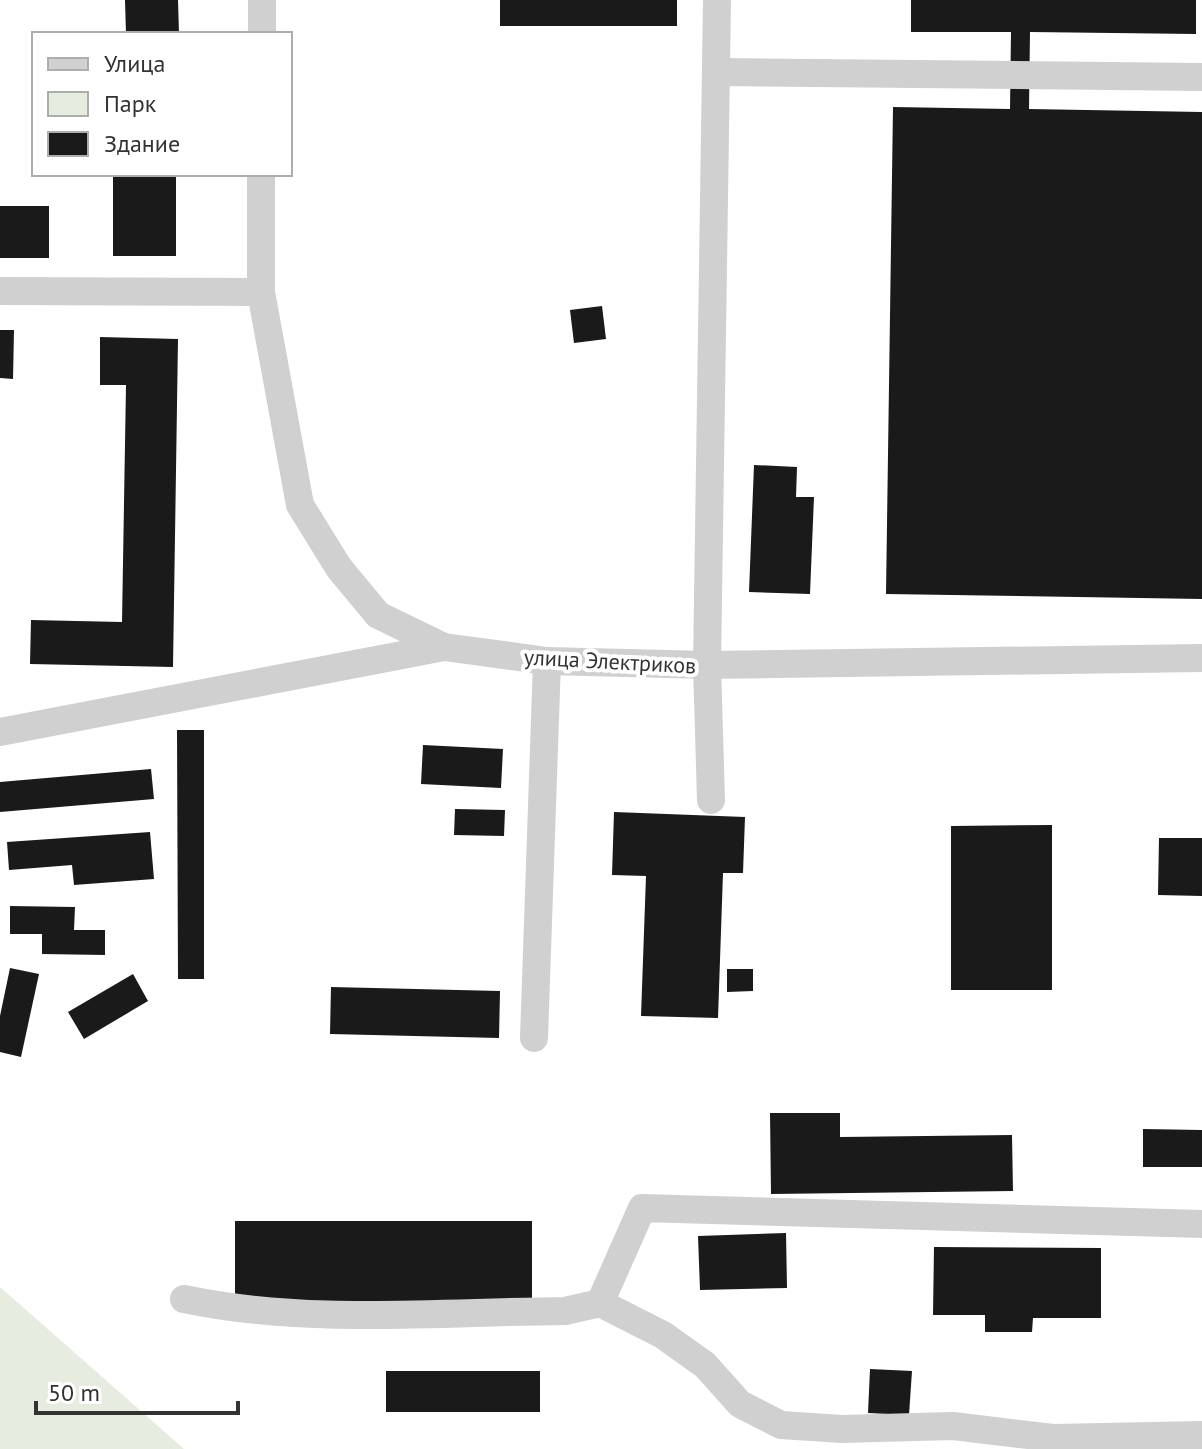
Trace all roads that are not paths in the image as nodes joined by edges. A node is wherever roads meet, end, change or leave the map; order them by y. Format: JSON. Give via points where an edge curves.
{"nodes":[{"id":1,"x":262,"y":0,"type":"edge"},
{"id":2,"x":717,"y":0,"type":"edge"},
{"id":3,"x":262,"y":32,"type":"edge"},
{"id":4,"x":716,"y":72,"type":"junction"},
{"id":5,"x":1202,"y":77,"type":"edge"},
{"id":6,"x":261,"y":176,"type":"edge"},
{"id":7,"x":0,"y":291,"type":"edge"},
{"id":8,"x":261,"y":292,"type":"junction"},
{"id":9,"x":444,"y":647,"type":"junction"},
{"id":10,"x":1202,"y":658,"type":"edge"},
{"id":11,"x":547,"y":661,"type":"junction"},
{"id":12,"x":707,"y":665,"type":"junction"},
{"id":13,"x":0,"y":732,"type":"edge"},
{"id":14,"x":711,"y":800,"type":"dead end"},
{"id":15,"x":534,"y":1038,"type":"dead end"},
{"id":16,"x":1202,"y":1224,"type":"edge"},
{"id":17,"x":184,"y":1299,"type":"dead end"},
{"id":18,"x":600,"y":1303,"type":"junction"},
{"id":19,"x":1202,"y":1435,"type":"edge"}],
"edges":[{"from":1,"to":3,"type":"street"},
{"from":2,"to":4,"type":"street"},
{"from":4,"to":5,"type":"street"},
{"from":4,"to":12,"type":"street"},
{"from":6,"to":8,"type":"street","name":"улица Электриков"},
{"from":7,"to":8,"type":"street"},
{"from":8,"to":9,"type":"street","name":"улица Электриков","via":[[300,505],[339,568],[378,615]]},
{"from":9,"to":11,"type":"street","name":"улица Электриков"},
{"from":9,"to":13,"type":"street"},
{"from":10,"to":12,"type":"street","name":"улица Электриков"},
{"from":11,"to":12,"type":"street","name":"улица Электриков"},
{"from":11,"to":15,"type":"street"},
{"from":12,"to":14,"type":"street"},
{"from":16,"to":18,"type":"street","via":[[642,1208]]},
{"from":17,"to":18,"type":"street","via":[[229,1309],[302,1313],[565,1311]]},
{"from":18,"to":19,"type":"street","via":[[663,1335],[705,1365],[740,1404],[781,1425],[953,1426],[1053,1438]]}]}
